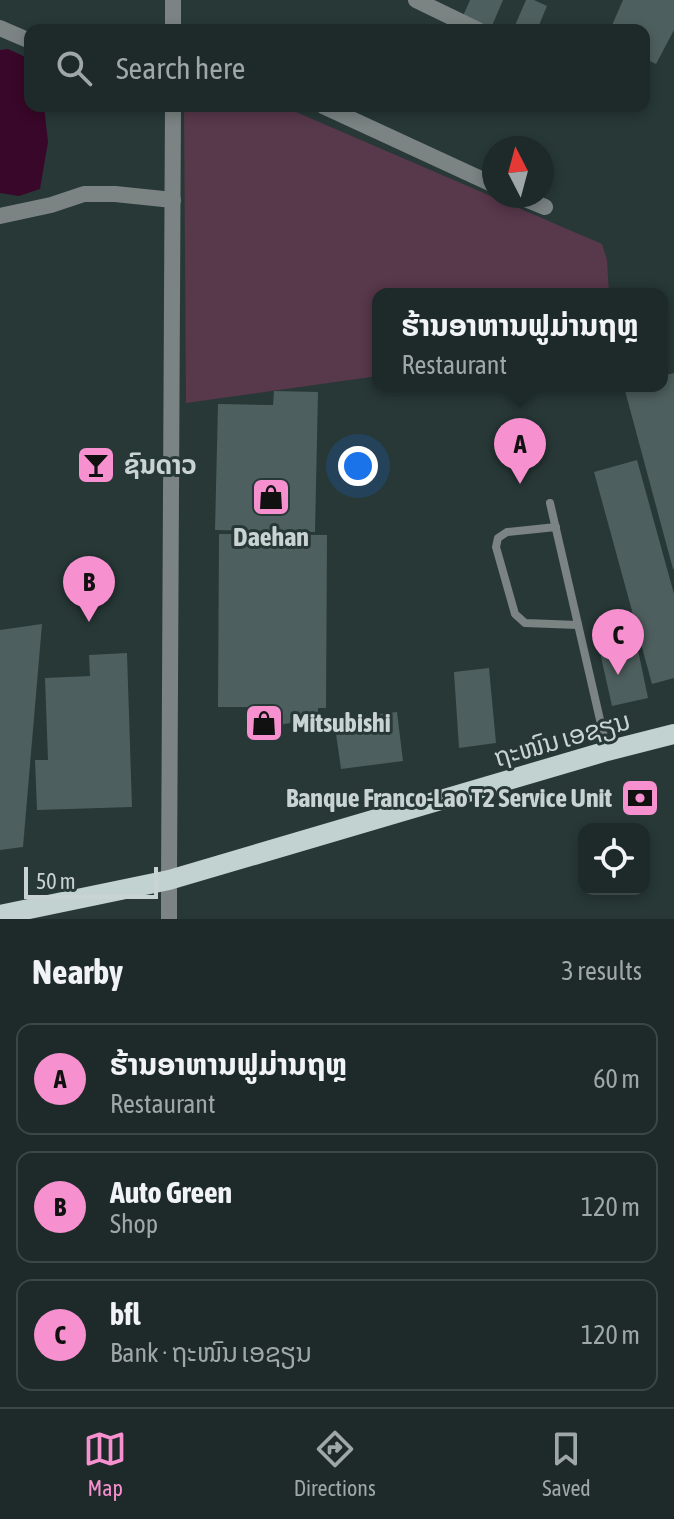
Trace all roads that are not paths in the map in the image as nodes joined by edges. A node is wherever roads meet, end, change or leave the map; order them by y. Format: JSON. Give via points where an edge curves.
{"nodes":[{"id":1,"x":173,"y":0,"type":"edge"},
{"id":2,"x":416,"y":0,"type":"edge"},
{"id":3,"x":173,"y":24,"type":"edge"},
{"id":4,"x":466,"y":24,"type":"edge"},
{"id":5,"x":0,"y":28,"type":"edge"},
{"id":6,"x":24,"y":38,"type":"edge"},
{"id":7,"x":173,"y":112,"type":"edge"},
{"id":8,"x":336,"y":112,"type":"edge"},
{"id":9,"x":482,"y":179,"type":"edge"},
{"id":10,"x":173,"y":200,"type":"junction"},
{"id":11,"x":0,"y":216,"type":"edge"},
{"id":12,"x":550,"y":503,"type":"dead end"},
{"id":13,"x":556,"y":527,"type":"junction"},
{"id":14,"x":578,"y":625,"type":"junction"},
{"id":15,"x":674,"y":734,"type":"edge"},
{"id":16,"x":607,"y":751,"type":"junction"},
{"id":17,"x":169,"y":880,"type":"junction"},
{"id":18,"x":0,"y":915,"type":"edge"},
{"id":19,"x":169,"y":919,"type":"edge"}],
"edges":[{"from":1,"to":3,"type":"street"},
{"from":2,"to":4,"type":"street"},
{"from":5,"to":6,"type":"street"},
{"from":7,"to":10,"type":"street"},
{"from":8,"to":9,"type":"street"},
{"from":10,"to":11,"type":"street","via":[[84,194]]},
{"from":10,"to":17,"type":"street"},
{"from":12,"to":13,"type":"lane"},
{"from":13,"to":14,"type":"lane"},
{"from":13,"to":14,"type":"lane","via":[[507,532],[496,547],[515,614],[525,623]]},
{"from":14,"to":16,"type":"lane"},
{"from":15,"to":16,"type":"main road","name":"ຖະໜົນ ເອຊຽນ"},
{"from":16,"to":17,"type":"main road","name":"ຖະໜົນ ເອຊຽນ"},
{"from":17,"to":18,"type":"main road","name":"ຖະໜົນ ເອຊຽນ"},
{"from":17,"to":19,"type":"street"}]}
